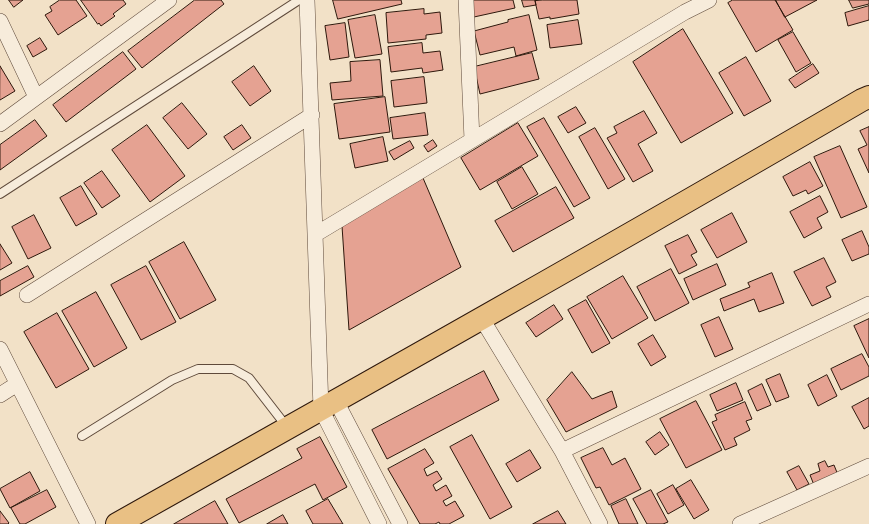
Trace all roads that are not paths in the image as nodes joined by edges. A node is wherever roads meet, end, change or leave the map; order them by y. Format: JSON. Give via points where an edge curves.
{"nodes":[{"id":1,"x":169,"y":0,"type":"edge"},
{"id":2,"x":299,"y":0,"type":"edge"},
{"id":3,"x":308,"y":0,"type":"edge"},
{"id":4,"x":466,"y":0,"type":"edge"},
{"id":5,"x":709,"y":0,"type":"edge"},
{"id":6,"x":0,"y":20,"type":"edge"},
{"id":7,"x":36,"y":97,"type":"junction"},
{"id":8,"x":869,"y":97,"type":"edge"},
{"id":9,"x":312,"y":115,"type":"junction"},
{"id":10,"x":0,"y":124,"type":"edge"},
{"id":11,"x":472,"y":140,"type":"junction"},
{"id":12,"x":0,"y":194,"type":"edge"},
{"id":13,"x":316,"y":234,"type":"junction"},
{"id":14,"x":27,"y":295,"type":"dead end"},
{"id":15,"x":869,"y":304,"type":"edge"},
{"id":16,"x":482,"y":319,"type":"junction"},
{"id":17,"x":0,"y":349,"type":"edge"},
{"id":18,"x":18,"y":384,"type":"junction"},
{"id":19,"x":0,"y":396,"type":"edge"},
{"id":20,"x":328,"y":405,"type":"junction"},
{"id":21,"x":287,"y":428,"type":"junction"},
{"id":22,"x":82,"y":436,"type":"dead end"},
{"id":23,"x":562,"y":451,"type":"junction"},
{"id":24,"x":869,"y":466,"type":"edge"},
{"id":25,"x":88,"y":524,"type":"edge"},
{"id":26,"x":117,"y":524,"type":"edge"},
{"id":27,"x":379,"y":524,"type":"edge"},
{"id":28,"x":400,"y":524,"type":"edge"},
{"id":29,"x":600,"y":524,"type":"edge"},
{"id":30,"x":740,"y":524,"type":"edge"}],
"edges":[{"from":1,"to":7,"type":"street"},
{"from":2,"to":12,"type":"lane"},
{"from":3,"to":9,"type":"street"},
{"from":4,"to":11,"type":"street"},
{"from":5,"to":11,"type":"street"},
{"from":6,"to":7,"type":"street"},
{"from":7,"to":10,"type":"street"},
{"from":8,"to":16,"type":"highway"},
{"from":9,"to":13,"type":"street"},
{"from":9,"to":14,"type":"street"},
{"from":11,"to":13,"type":"street"},
{"from":13,"to":20,"type":"street"},
{"from":15,"to":23,"type":"street"},
{"from":16,"to":20,"type":"highway"},
{"from":16,"to":23,"type":"street"},
{"from":17,"to":18,"type":"street"},
{"from":18,"to":19,"type":"street"},
{"from":18,"to":25,"type":"street"},
{"from":20,"to":21,"type":"highway"},
{"from":20,"to":27,"type":"street"},
{"from":20,"to":28,"type":"street"},
{"from":21,"to":22,"type":"lane","via":[[249,378],[233,369],[198,369],[172,380]]},
{"from":21,"to":26,"type":"highway"},
{"from":23,"to":29,"type":"street"},
{"from":24,"to":30,"type":"street"}]}
